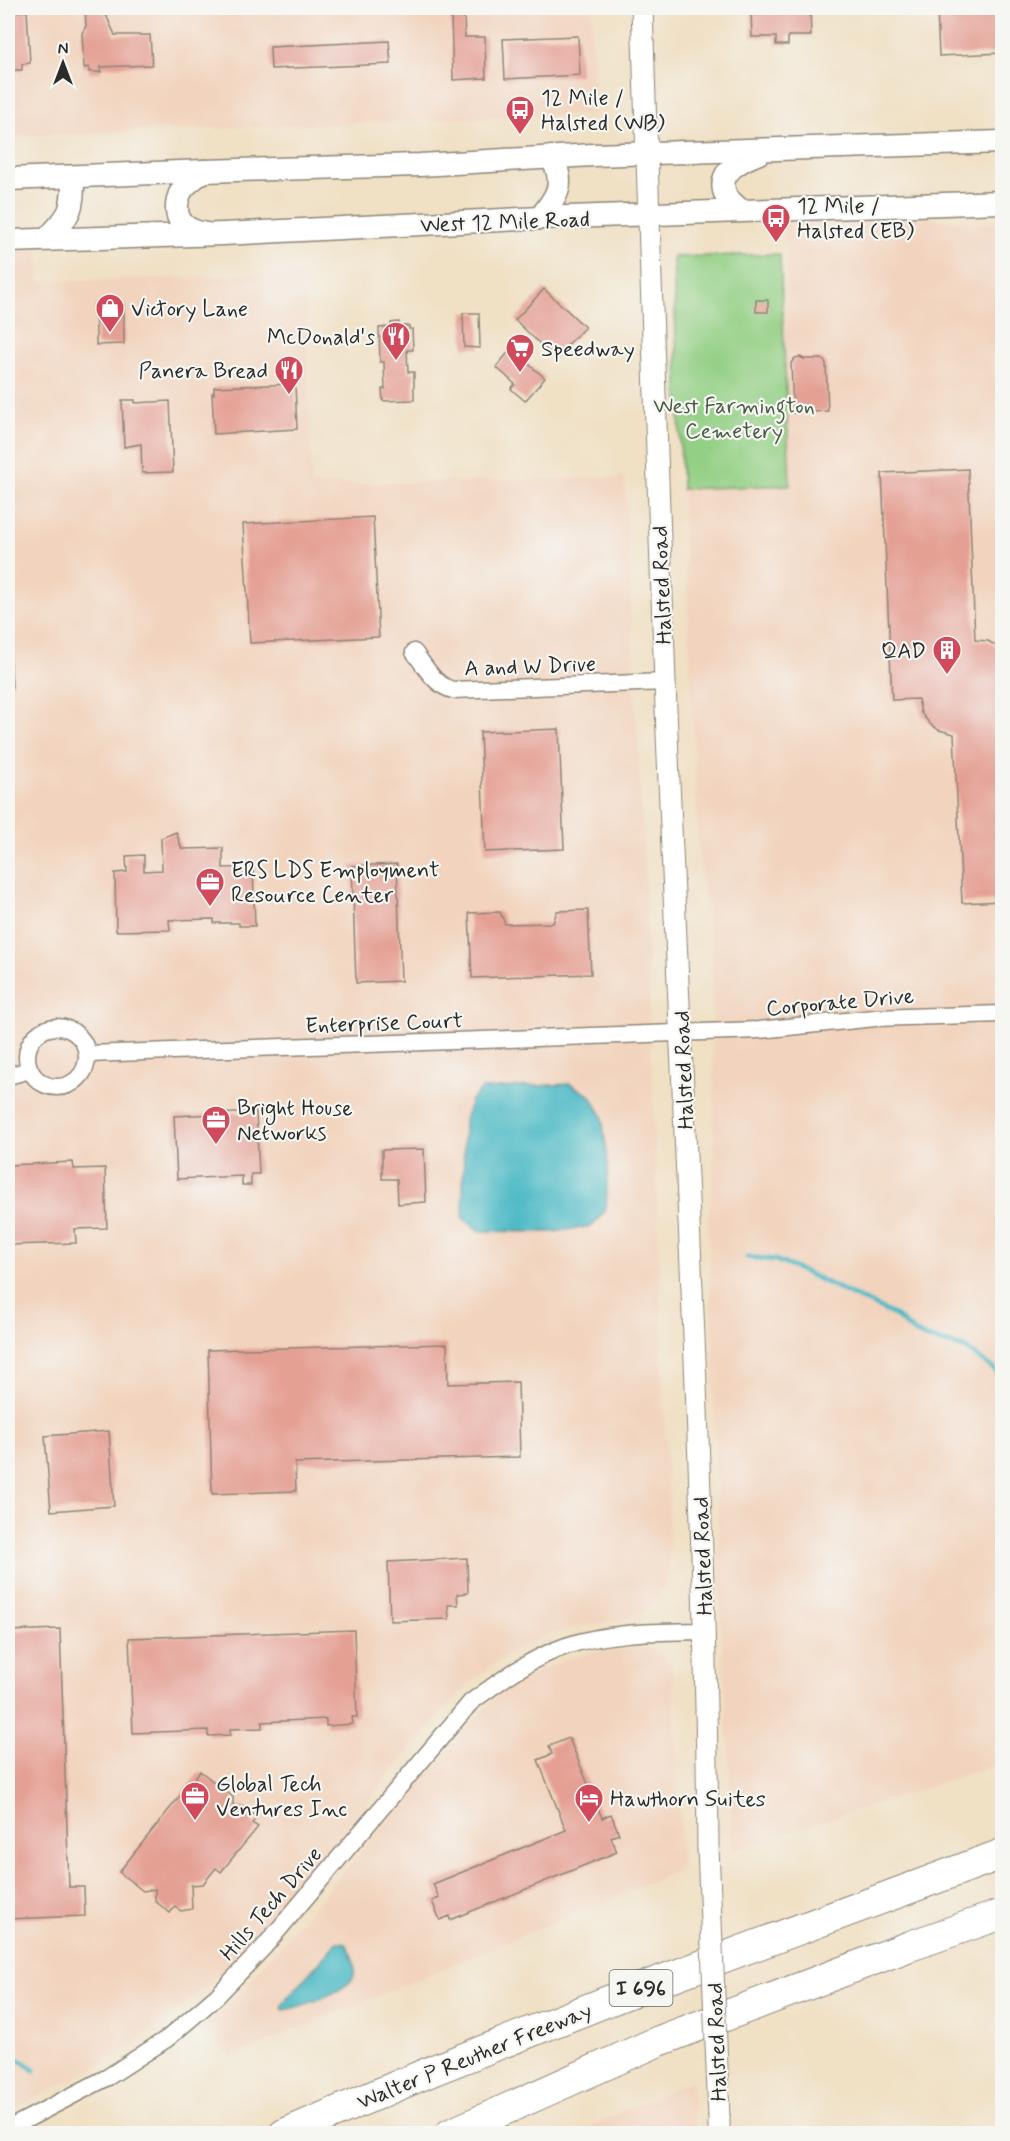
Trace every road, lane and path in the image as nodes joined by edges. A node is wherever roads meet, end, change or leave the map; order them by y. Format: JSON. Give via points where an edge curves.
{"nodes":[{"id":1,"x":642,"y":8,"type":"edge"},
{"id":2,"x":1002,"y":142,"type":"edge"},
{"id":3,"x":769,"y":149,"type":"junction"},
{"id":4,"x":647,"y":154,"type":"junction"},
{"id":5,"x":551,"y":157,"type":"junction"},
{"id":6,"x":204,"y":171,"type":"junction"},
{"id":7,"x":73,"y":177,"type":"junction"},
{"id":8,"x":8,"y":179,"type":"edge"},
{"id":9,"x":1002,"y":202,"type":"edge"},
{"id":10,"x":740,"y":210,"type":"junction"},
{"id":11,"x":649,"y":216,"type":"junction"},
{"id":12,"x":540,"y":218,"type":"junction"},
{"id":13,"x":207,"y":234,"type":"junction"},
{"id":14,"x":47,"y":238,"type":"junction"},
{"id":15,"x":8,"y":241,"type":"edge"},
{"id":16,"x":414,"y":652,"type":"dead end"},
{"id":17,"x":665,"y":682,"type":"junction"},
{"id":18,"x":1002,"y":1014,"type":"edge"},
{"id":19,"x":681,"y":1033,"type":"junction"},
{"id":20,"x":88,"y":1054,"type":"junction"},
{"id":21,"x":30,"y":1070,"type":"junction"},
{"id":22,"x":8,"y":1076,"type":"edge"},
{"id":23,"x":705,"y":1631,"type":"junction"},
{"id":24,"x":1002,"y":1854,"type":"edge"},
{"id":25,"x":1002,"y":1914,"type":"edge"},
{"id":26,"x":719,"y":2125,"type":"edge"},
{"id":27,"x":8,"y":2129,"type":"edge"},
{"id":28,"x":284,"y":2133,"type":"edge"},
{"id":29,"x":450,"y":2133,"type":"edge"}],
"edges":[{"from":1,"to":4,"type":"street","name":"Halsted Road"},
{"from":2,"to":3,"type":"main road"},
{"from":3,"to":4,"type":"main road"},
{"from":3,"to":10,"type":"main road","via":[[740,161],[723,182],[726,197]]},
{"from":4,"to":5,"type":"main road"},
{"from":4,"to":11,"type":"street","name":"Halsted Road"},
{"from":5,"to":6,"type":"main road"},
{"from":5,"to":12,"type":"main road","via":[[560,184]]},
{"from":6,"to":7,"type":"main road"},
{"from":6,"to":13,"type":"main road","via":[[183,187],[177,205],[182,224]]},
{"from":7,"to":8,"type":"main road"},
{"from":7,"to":14,"type":"main road","via":[[73,203],[67,218]]},
{"from":9,"to":10,"type":"main road","name":"West 12 Mile Road"},
{"from":10,"to":11,"type":"main road","name":"West 12 Mile Road"},
{"from":11,"to":12,"type":"main road","name":"West 12 Mile Road"},
{"from":11,"to":17,"type":"street","name":"Halsted Road"},
{"from":12,"to":13,"type":"main road","name":"West 12 Mile Road"},
{"from":13,"to":14,"type":"main road","name":"West 12 Mile Road"},
{"from":14,"to":15,"type":"main road","name":"West 12 Mile Road"},
{"from":16,"to":17,"type":"street","name":"A and W Drive","via":[[439,684],[453,690]]},
{"from":17,"to":19,"type":"street","name":"Halsted Road"},
{"from":18,"to":19,"type":"street","name":"Corporate Drive","via":[[875,1018],[759,1030]]},
{"from":19,"to":20,"type":"street","name":"Enterprise Court"},
{"from":19,"to":23,"type":"street","name":"Halsted Road"},
{"from":20,"to":21,"type":"street","via":[[86,1066],[71,1084],[48,1085]]},
{"from":20,"to":21,"type":"street","via":[[85,1043],[67,1028],[44,1029],[28,1047]]},
{"from":21,"to":22,"type":"street"},
{"from":23,"to":26,"type":"street","name":"Halsted Road","bridge":true,"via":[[708,1848]]},
{"from":23,"to":27,"type":"street","name":"Hills Tech Drive","via":[[584,1641],[507,1676],[471,1702],[263,1948],[217,1996],[168,2038],[108,2077]]},
{"from":24,"to":28,"type":"highway","name":"Walter P Reuther Freeway","number":"I 696","via":[[641,1988]]},
{"from":25,"to":29,"type":"highway","number":"I 696","via":[[659,2041]]}]}
